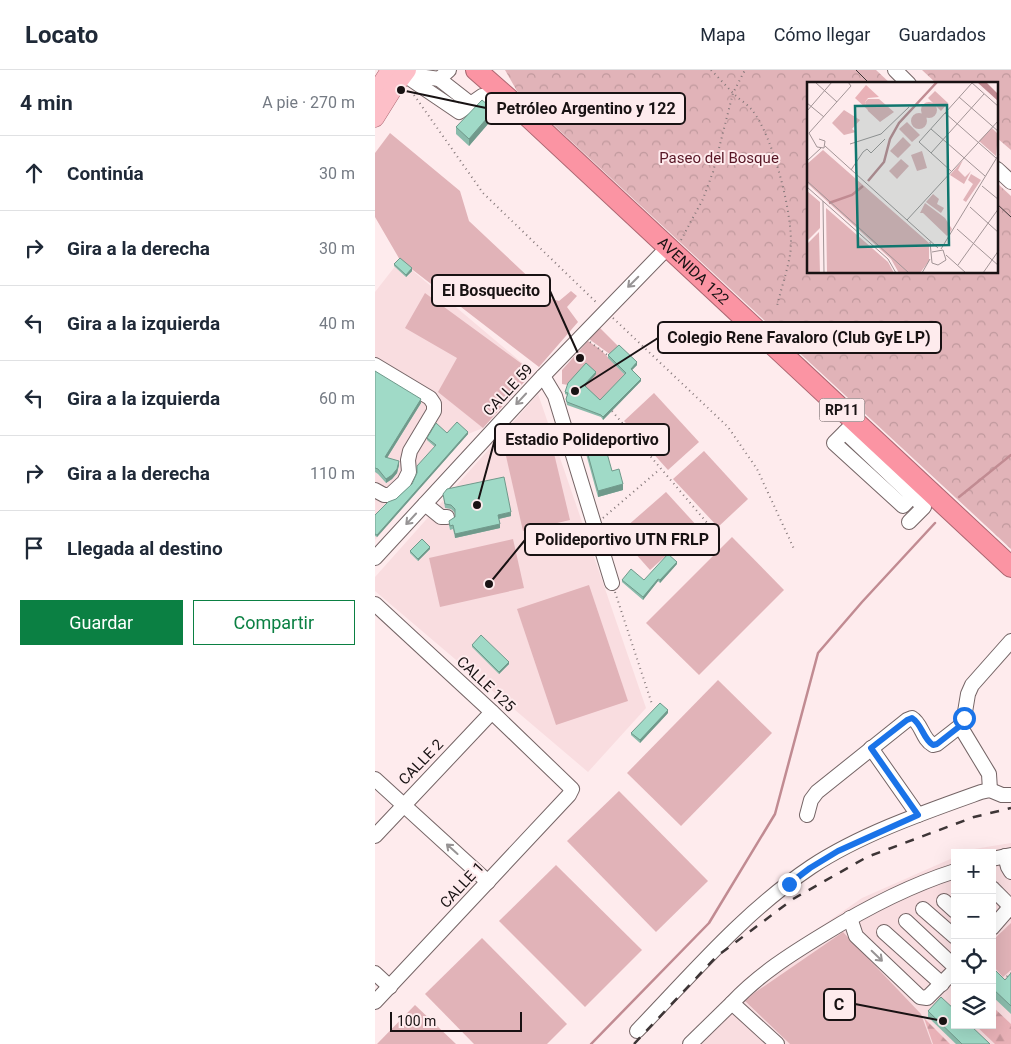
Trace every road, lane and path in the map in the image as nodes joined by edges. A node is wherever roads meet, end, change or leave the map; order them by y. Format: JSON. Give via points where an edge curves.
{"nodes":[{"id":1,"x":476,"y":70,"type":"edge"},
{"id":2,"x":497,"y":70,"type":"edge"},
{"id":3,"x":711,"y":70,"type":"edge"},
{"id":4,"x":745,"y":70,"type":"edge"},
{"id":5,"x":895,"y":70,"type":"edge"},
{"id":6,"x":402,"y":72,"type":"edge"},
{"id":7,"x":444,"y":74,"type":"edge"},
{"id":8,"x":907,"y":82,"type":"edge"},
{"id":9,"x":733,"y":93,"type":"junction"},
{"id":10,"x":375,"y":94,"type":"edge"},
{"id":11,"x":506,"y":96,"type":"junction"},
{"id":12,"x":471,"y":104,"type":"junction"},
{"id":13,"x":375,"y":118,"type":"edge"},
{"id":14,"x":999,"y":171,"type":"edge"},
{"id":15,"x":1011,"y":182,"type":"edge"},
{"id":16,"x":671,"y":250,"type":"junction"},
{"id":17,"x":777,"y":306,"type":"dead end"},
{"id":18,"x":605,"y":310,"type":"junction"},
{"id":19,"x":588,"y":340,"type":"dead end"},
{"id":20,"x":610,"y":356,"type":"edge"},
{"id":21,"x":375,"y":365,"type":"edge"},
{"id":22,"x":543,"y":376,"type":"junction"},
{"id":23,"x":612,"y":411,"type":"edge"},
{"id":24,"x":850,"y":430,"type":"junction"},
{"id":25,"x":660,"y":469,"type":"junction"},
{"id":26,"x":375,"y":490,"type":"edge"},
{"id":27,"x":908,"y":491,"type":"junction"},
{"id":28,"x":425,"y":504,"type":"junction"},
{"id":29,"x":447,"y":517,"type":"dead end"},
{"id":30,"x":909,"y":522,"type":"dead end"},
{"id":31,"x":595,"y":526,"type":"junction"},
{"id":32,"x":714,"y":531,"type":"dead end"},
{"id":33,"x":795,"y":551,"type":"dead end"},
{"id":34,"x":375,"y":558,"type":"edge"},
{"id":35,"x":1011,"y":567,"type":"edge"},
{"id":36,"x":612,"y":583,"type":"joint"},
{"id":37,"x":375,"y":604,"type":"edge"},
{"id":38,"x":1011,"y":641,"type":"edge"},
{"id":39,"x":652,"y":704,"type":"dead end"},
{"id":40,"x":492,"y":712,"type":"junction"},
{"id":41,"x":960,"y":726,"type":"junction"},
{"id":42,"x":871,"y":748,"type":"junction"},
{"id":43,"x":375,"y":779,"type":"edge"},
{"id":44,"x":572,"y":789,"type":"joint"},
{"id":45,"x":990,"y":790,"type":"junction"},
{"id":46,"x":1011,"y":795,"type":"edge"},
{"id":47,"x":403,"y":805,"type":"junction"},
{"id":48,"x":807,"y":815,"type":"dead end"},
{"id":49,"x":918,"y":815,"type":"junction"},
{"id":50,"x":375,"y":836,"type":"edge"},
{"id":51,"x":1003,"y":857,"type":"edge"},
{"id":52,"x":951,"y":871,"type":"edge"},
{"id":53,"x":1011,"y":872,"type":"edge"},
{"id":54,"x":488,"y":882,"type":"junction"},
{"id":55,"x":996,"y":892,"type":"edge"},
{"id":56,"x":944,"y":901,"type":"dead end"},
{"id":57,"x":1011,"y":906,"type":"edge"},
{"id":58,"x":951,"y":907,"type":"edge"},
{"id":59,"x":923,"y":909,"type":"dead end"},
{"id":60,"x":850,"y":918,"type":"junction"},
{"id":61,"x":996,"y":920,"type":"edge"},
{"id":62,"x":906,"y":921,"type":"dead end"},
{"id":63,"x":884,"y":932,"type":"dead end"},
{"id":64,"x":951,"y":934,"type":"edge"},
{"id":65,"x":951,"y":964,"type":"edge"},
{"id":66,"x":375,"y":973,"type":"edge"},
{"id":67,"x":951,"y":973,"type":"edge"},
{"id":68,"x":1011,"y":973,"type":"edge"},
{"id":69,"x":997,"y":975,"type":"edge"},
{"id":70,"x":942,"y":984,"type":"junction"},
{"id":71,"x":389,"y":987,"type":"junction"},
{"id":72,"x":375,"y":1002,"type":"edge"},
{"id":73,"x":732,"y":1003,"type":"junction"},
{"id":74,"x":637,"y":1031,"type":"dead end"},
{"id":75,"x":690,"y":1044,"type":"edge"},
{"id":76,"x":777,"y":1044,"type":"edge"}],
"edges":[{"from":1,"to":11,"type":"highway","name":"AVENIDA 122","number":"RP11"},
{"from":2,"to":11,"type":"highway","name":"AVENIDA 122","number":"RP11"},
{"from":3,"to":9,"type":"path"},
{"from":4,"to":9,"type":"path"},
{"from":5,"to":8,"type":"street"},
{"from":6,"to":7,"type":"street","via":[[419,76]]},
{"from":6,"to":10,"type":"main road"},
{"from":6,"to":12,"type":"street","via":[[459,112]]},
{"from":6,"to":13,"type":"main road"},
{"from":6,"to":18,"type":"path","via":[[483,193]]},
{"from":7,"to":12,"type":"street"},
{"from":9,"to":16,"type":"path","via":[[703,199],[690,225]]},
{"from":9,"to":17,"type":"path","via":[[751,110],[768,138],[789,211],[790,254]]},
{"from":11,"to":12,"type":"street","via":[[482,96]]},
{"from":11,"to":16,"type":"highway","name":"AVENIDA 122","number":"RP11"},
{"from":14,"to":15,"type":"street"},
{"from":16,"to":18,"type":"street","name":"CALLE 59","one_way":true},
{"from":16,"to":24,"type":"highway","name":"AVENIDA 122","number":"RP11"},
{"from":18,"to":22,"type":"street","name":"CALLE 59"},
{"from":18,"to":33,"type":"path","via":[[728,427],[757,469]]},
{"from":19,"to":20,"type":"path"},
{"from":21,"to":26,"type":"street","via":[[430,398],[434,404],[410,451],[409,472],[404,482],[390,495]]},
{"from":22,"to":28,"type":"street","name":"CALLE 59","one_way":true},
{"from":22,"to":31,"type":"street","via":[[555,396]]},
{"from":23,"to":25,"type":"path"},
{"from":24,"to":27,"type":"highway","name":"AVENIDA 122","number":"RP11"},
{"from":24,"to":27,"type":"street","via":[[839,448]]},
{"from":25,"to":31,"type":"path"},
{"from":25,"to":32,"type":"path"},
{"from":27,"to":30,"type":"street","via":[[924,506]]},
{"from":27,"to":35,"type":"highway","name":"AVENIDA 122","number":"RP11"},
{"from":28,"to":29,"type":"street","via":[[441,517]]},
{"from":28,"to":34,"type":"street","name":"CALLE 59","one_way":true},
{"from":31,"to":36,"type":"street"},
{"from":36,"to":39,"type":"path"},
{"from":37,"to":40,"type":"street","name":"CALLE 125"},
{"from":38,"to":41,"type":"street","via":[[972,685]]},
{"from":40,"to":44,"type":"street","name":"CALLE 125"},
{"from":40,"to":47,"type":"street","name":"CALLE 2"},
{"from":41,"to":42,"type":"street","via":[[933,745],[912,718]]},
{"from":41,"to":45,"type":"street","via":[[989,774]]},
{"from":42,"to":48,"type":"street","via":[[817,792]]},
{"from":42,"to":49,"type":"street"},
{"from":43,"to":47,"type":"street"},
{"from":44,"to":54,"type":"street","name":"CALLE 1"},
{"from":45,"to":46,"type":"street"},
{"from":45,"to":49,"type":"street"},
{"from":47,"to":50,"type":"street","name":"CALLE 2"},
{"from":54,"to":47,"type":"street","one_way":true},
{"from":49,"to":74,"type":"street","via":[[838,851],[789,884],[742,921]]},
{"from":51,"to":53,"type":"street"},
{"from":52,"to":60,"type":"street","via":[[894,894]]},
{"from":54,"to":71,"type":"street","name":"CALLE 1"},
{"from":55,"to":57,"type":"street"},
{"from":56,"to":58,"type":"street"},
{"from":57,"to":61,"type":"street"},
{"from":59,"to":64,"type":"street"},
{"from":60,"to":70,"type":"street","one_way":true,"via":[[856,936],[920,997],[927,998]]},
{"from":60,"to":73,"type":"street","via":[[787,956]]},
{"from":62,"to":65,"type":"street"},
{"from":63,"to":70,"type":"street"},
{"from":66,"to":71,"type":"street"},
{"from":67,"to":70,"type":"street"},
{"from":68,"to":69,"type":"path","via":[[1002,980]]},
{"from":71,"to":72,"type":"street","name":"CALLE 1"},
{"from":73,"to":75,"type":"street"},
{"from":73,"to":76,"type":"street"}]}
